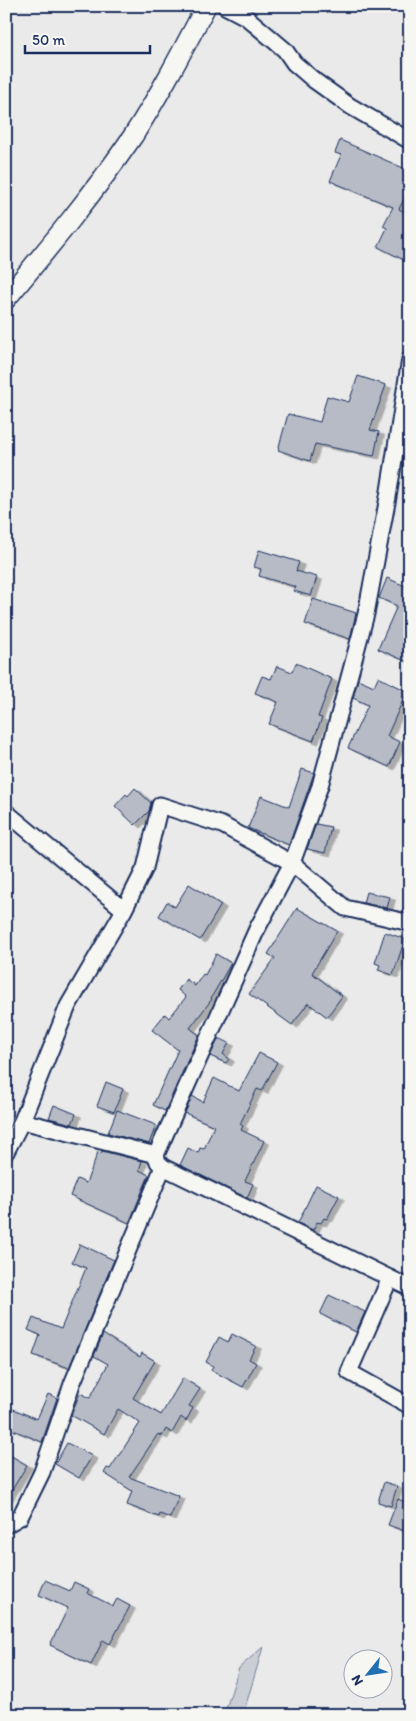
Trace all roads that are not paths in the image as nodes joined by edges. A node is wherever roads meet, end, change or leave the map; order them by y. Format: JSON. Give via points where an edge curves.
{"nodes":[{"id":1,"x":206,"y":6,"type":"edge"},
{"id":2,"x":225,"y":6,"type":"edge"},
{"id":3,"x":410,"y":141,"type":"edge"},
{"id":4,"x":6,"y":299,"type":"edge"},
{"id":5,"x":410,"y":360,"type":"edge"},
{"id":6,"x":6,"y":812,"type":"edge"},
{"id":7,"x":292,"y":863,"type":"junction"},
{"id":8,"x":124,"y":910,"type":"junction"},
{"id":9,"x":410,"y":923,"type":"edge"},
{"id":10,"x":22,"y":1122,"type":"junction"},
{"id":11,"x":6,"y":1152,"type":"edge"},
{"id":12,"x":160,"y":1161,"type":"junction"},
{"id":13,"x":390,"y":1278,"type":"junction"},
{"id":14,"x":410,"y":1288,"type":"edge"},
{"id":15,"x":410,"y":1406,"type":"edge"},
{"id":16,"x":6,"y":1525,"type":"edge"}],
"edges":[{"from":1,"to":4,"type":"street","via":[[164,85],[104,178]]},
{"from":2,"to":3,"type":"street","via":[[246,17],[315,81]]},
{"from":5,"to":7,"type":"street","via":[[366,614],[320,786]]},
{"from":6,"to":8,"type":"street"},
{"from":7,"to":8,"type":"street","via":[[222,825],[160,805],[145,868]]},
{"from":7,"to":9,"type":"street","via":[[345,908]]},
{"from":7,"to":12,"type":"street","via":[[244,956]]},
{"from":8,"to":10,"type":"street","via":[[68,1006]]},
{"from":10,"to":11,"type":"street"},
{"from":10,"to":12,"type":"street"},
{"from":12,"to":13,"type":"street"},
{"from":12,"to":16,"type":"street","via":[[72,1384],[42,1472],[20,1517]]},
{"from":13,"to":14,"type":"street"},
{"from":13,"to":15,"type":"street","via":[[349,1372]]}]}
